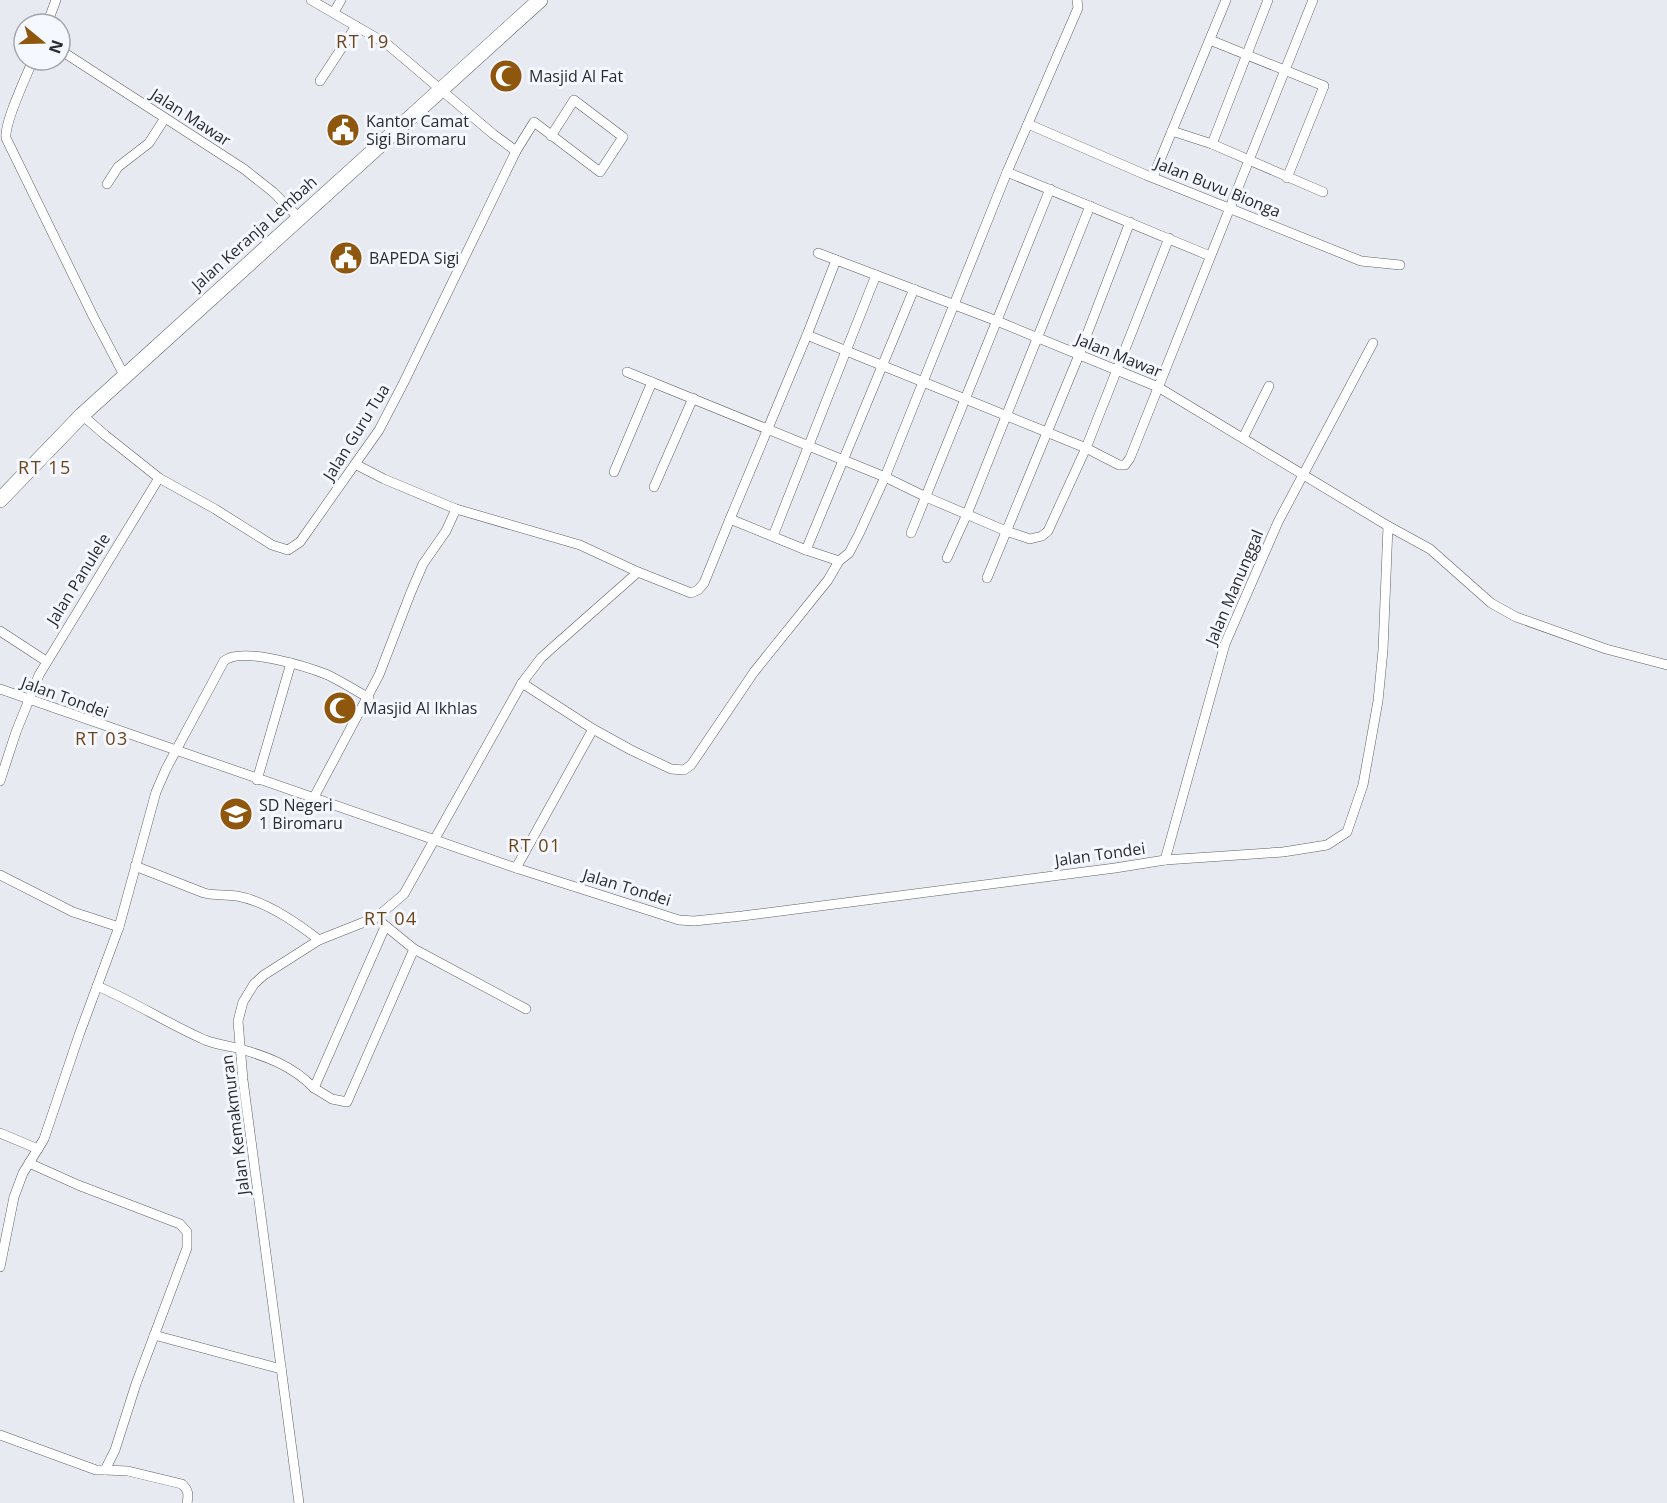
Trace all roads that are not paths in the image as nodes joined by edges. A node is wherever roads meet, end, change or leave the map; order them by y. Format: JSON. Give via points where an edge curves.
{"nodes":[{"id":1,"x":311,"y":0,"type":"edge"},
{"id":2,"x":341,"y":0,"type":"edge"},
{"id":3,"x":540,"y":0,"type":"edge"},
{"id":4,"x":1077,"y":0,"type":"edge"},
{"id":5,"x":1226,"y":0,"type":"edge"},
{"id":6,"x":1268,"y":0,"type":"edge"},
{"id":7,"x":1313,"y":0,"type":"edge"},
{"id":8,"x":334,"y":12,"type":"junction"},
{"id":9,"x":356,"y":26,"type":"junction"},
{"id":10,"x":1210,"y":40,"type":"junction"},
{"id":11,"x":1246,"y":54,"type":"junction"},
{"id":12,"x":72,"y":58,"type":"edge"},
{"id":13,"x":1286,"y":70,"type":"junction"},
{"id":14,"x":28,"y":72,"type":"edge"},
{"id":15,"x":320,"y":81,"type":"dead end"},
{"id":16,"x":440,"y":90,"type":"junction"},
{"id":17,"x":0,"y":113,"type":"edge"},
{"id":18,"x":11,"y":117,"type":"junction"},
{"id":19,"x":165,"y":118,"type":"junction"},
{"id":20,"x":1028,"y":124,"type":"junction"},
{"id":21,"x":1172,"y":131,"type":"junction"},
{"id":22,"x":3,"y":133,"type":"edge"},
{"id":23,"x":551,"y":136,"type":"junction"},
{"id":24,"x":1212,"y":144,"type":"junction"},
{"id":25,"x":516,"y":151,"type":"junction"},
{"id":26,"x":1249,"y":161,"type":"junction"},
{"id":27,"x":1007,"y":172,"type":"junction"},
{"id":28,"x":1153,"y":177,"type":"junction"},
{"id":29,"x":1287,"y":177,"type":"junction"},
{"id":30,"x":106,"y":183,"type":"dead end"},
{"id":31,"x":1050,"y":189,"type":"junction"},
{"id":32,"x":1323,"y":192,"type":"dead end"},
{"id":33,"x":1090,"y":206,"type":"junction"},
{"id":34,"x":1230,"y":207,"type":"junction"},
{"id":35,"x":299,"y":218,"type":"junction"},
{"id":36,"x":1130,"y":222,"type":"junction"},
{"id":37,"x":1169,"y":238,"type":"junction"},
{"id":38,"x":818,"y":253,"type":"dead end"},
{"id":39,"x":1210,"y":256,"type":"junction"},
{"id":40,"x":836,"y":260,"type":"junction"},
{"id":41,"x":1400,"y":265,"type":"dead end"},
{"id":42,"x":876,"y":275,"type":"junction"},
{"id":43,"x":914,"y":289,"type":"junction"},
{"id":44,"x":952,"y":304,"type":"junction"},
{"id":45,"x":997,"y":321,"type":"junction"},
{"id":46,"x":807,"y":335,"type":"junction"},
{"id":47,"x":1038,"y":338,"type":"junction"},
{"id":48,"x":1373,"y":343,"type":"dead end"},
{"id":49,"x":848,"y":350,"type":"junction"},
{"id":50,"x":1078,"y":355,"type":"junction"},
{"id":51,"x":884,"y":366,"type":"junction"},
{"id":52,"x":1117,"y":370,"type":"junction"},
{"id":53,"x":627,"y":372,"type":"dead end"},
{"id":54,"x":125,"y":377,"type":"junction"},
{"id":55,"x":652,"y":382,"type":"junction"},
{"id":56,"x":921,"y":382,"type":"junction"},
{"id":57,"x":1269,"y":386,"type":"dead end"},
{"id":58,"x":1158,"y":387,"type":"junction"},
{"id":59,"x":693,"y":398,"type":"junction"},
{"id":60,"x":966,"y":399,"type":"junction"},
{"id":61,"x":82,"y":415,"type":"junction"},
{"id":62,"x":1007,"y":416,"type":"junction"},
{"id":63,"x":768,"y":429,"type":"junction"},
{"id":64,"x":1046,"y":432,"type":"junction"},
{"id":65,"x":1243,"y":438,"type":"junction"},
{"id":66,"x":808,"y":446,"type":"junction"},
{"id":67,"x":1086,"y":448,"type":"junction"},
{"id":68,"x":843,"y":461,"type":"junction"},
{"id":69,"x":355,"y":465,"type":"junction"},
{"id":70,"x":614,"y":472,"type":"dead end"},
{"id":71,"x":1305,"y":474,"type":"junction"},
{"id":72,"x":885,"y":477,"type":"junction"},
{"id":73,"x":159,"y":478,"type":"junction"},
{"id":74,"x":654,"y":487,"type":"dead end"},
{"id":75,"x":926,"y":497,"type":"junction"},
{"id":76,"x":0,"y":500,"type":"edge"},
{"id":77,"x":456,"y":509,"type":"junction"},
{"id":78,"x":967,"y":514,"type":"junction"},
{"id":79,"x":730,"y":519,"type":"junction"},
{"id":80,"x":1388,"y":526,"type":"junction"},
{"id":81,"x":1006,"y":531,"type":"junction"},
{"id":82,"x":911,"y":533,"type":"dead end"},
{"id":83,"x":773,"y":536,"type":"junction"},
{"id":84,"x":806,"y":550,"type":"junction"},
{"id":85,"x":947,"y":558,"type":"dead end"},
{"id":86,"x":838,"y":561,"type":"junction"},
{"id":87,"x":638,"y":572,"type":"junction"},
{"id":88,"x":987,"y":578,"type":"dead end"},
{"id":89,"x":0,"y":631,"type":"edge"},
{"id":90,"x":46,"y":661,"type":"junction"},
{"id":91,"x":291,"y":663,"type":"junction"},
{"id":92,"x":1667,"y":665,"type":"edge"},
{"id":93,"x":522,"y":683,"type":"junction"},
{"id":94,"x":0,"y":689,"type":"edge"},
{"id":95,"x":369,"y":698,"type":"junction"},
{"id":96,"x":28,"y":699,"type":"junction"},
{"id":97,"x":593,"y":729,"type":"junction"},
{"id":98,"x":175,"y":752,"type":"junction"},
{"id":99,"x":256,"y":780,"type":"junction"},
{"id":100,"x":0,"y":781,"type":"edge"},
{"id":101,"x":313,"y":799,"type":"junction"},
{"id":102,"x":435,"y":840,"type":"junction"},
{"id":103,"x":1165,"y":860,"type":"junction"},
{"id":104,"x":135,"y":866,"type":"junction"},
{"id":105,"x":516,"y":868,"type":"junction"},
{"id":106,"x":0,"y":875,"type":"edge"},
{"id":107,"x":376,"y":916,"type":"junction"},
{"id":108,"x":119,"y":927,"type":"junction"},
{"id":109,"x":385,"y":927,"type":"junction"},
{"id":110,"x":319,"y":940,"type":"junction"},
{"id":111,"x":414,"y":949,"type":"junction"},
{"id":112,"x":97,"y":987,"type":"junction"},
{"id":113,"x":526,"y":1009,"type":"dead end"},
{"id":114,"x":240,"y":1049,"type":"junction"},
{"id":115,"x":314,"y":1088,"type":"junction"},
{"id":116,"x":0,"y":1133,"type":"edge"},
{"id":117,"x":38,"y":1149,"type":"junction"},
{"id":118,"x":29,"y":1163,"type":"junction"},
{"id":119,"x":0,"y":1267,"type":"edge"},
{"id":120,"x":154,"y":1335,"type":"junction"},
{"id":121,"x":281,"y":1369,"type":"junction"},
{"id":122,"x":0,"y":1435,"type":"edge"},
{"id":123,"x":105,"y":1470,"type":"junction"},
{"id":124,"x":187,"y":1503,"type":"edge"},
{"id":125,"x":299,"y":1503,"type":"edge"}],
"edges":[{"from":1,"to":8,"type":"street"},
{"from":2,"to":8,"type":"street"},
{"from":3,"to":16,"type":"main road","name":"Jalan Keranja Lembah"},
{"from":4,"to":20,"type":"street","via":[[1078,8]]},
{"from":5,"to":10,"type":"street"},
{"from":6,"to":11,"type":"street"},
{"from":7,"to":13,"type":"street"},
{"from":8,"to":9,"type":"street"},
{"from":9,"to":15,"type":"street"},
{"from":9,"to":16,"type":"street","via":[[394,50]]},
{"from":10,"to":11,"type":"street"},
{"from":10,"to":21,"type":"street"},
{"from":11,"to":13,"type":"street"},
{"from":11,"to":24,"type":"street"},
{"from":12,"to":19,"type":"street","name":"Jalan Mawar"},
{"from":13,"to":26,"type":"street"},
{"from":13,"to":29,"type":"street","via":[[1324,86]]},
{"from":14,"to":18,"type":"street"},
{"from":16,"to":25,"type":"street"},
{"from":16,"to":35,"type":"main road","name":"Jalan Keranja Lembah"},
{"from":17,"to":18,"type":"street"},
{"from":18,"to":22,"type":"street"},
{"from":19,"to":30,"type":"street","via":[[149,143],[118,167]]},
{"from":19,"to":35,"type":"street","name":"Jalan Mawar","via":[[244,169]]},
{"from":20,"to":27,"type":"street"},
{"from":20,"to":28,"type":"street","name":"Jalan Buvu Bionga"},
{"from":21,"to":24,"type":"street"},
{"from":21,"to":28,"type":"street"},
{"from":22,"to":54,"type":"street"},
{"from":23,"to":23,"type":"street","via":[[600,171],[623,137],[574,100]]},
{"from":23,"to":25,"type":"street","name":"Jalan Guru Tua","via":[[534,122]]},
{"from":24,"to":26,"type":"street"},
{"from":25,"to":69,"type":"street","name":"Jalan Guru Tua","via":[[404,382]]},
{"from":26,"to":29,"type":"street"},
{"from":26,"to":34,"type":"street"},
{"from":27,"to":31,"type":"street"},
{"from":27,"to":44,"type":"street"},
{"from":28,"to":34,"type":"street","name":"Jalan Buvu Bionga"},
{"from":29,"to":32,"type":"street"},
{"from":31,"to":33,"type":"street"},
{"from":31,"to":45,"type":"street"},
{"from":33,"to":36,"type":"street"},
{"from":33,"to":47,"type":"street"},
{"from":34,"to":39,"type":"street"},
{"from":34,"to":41,"type":"street","name":"Jalan Buvu Bionga","via":[[1361,261]]},
{"from":35,"to":54,"type":"main road","name":"Jalan Keranja Lembah"},
{"from":36,"to":37,"type":"street"},
{"from":36,"to":50,"type":"street"},
{"from":37,"to":39,"type":"street"},
{"from":37,"to":52,"type":"street"},
{"from":38,"to":40,"type":"street","name":"Jalan Mawar"},
{"from":39,"to":58,"type":"street"},
{"from":40,"to":42,"type":"street","name":"Jalan Mawar"},
{"from":40,"to":46,"type":"street"},
{"from":42,"to":43,"type":"street","name":"Jalan Mawar"},
{"from":42,"to":49,"type":"street"},
{"from":43,"to":44,"type":"street","name":"Jalan Mawar"},
{"from":43,"to":51,"type":"street"},
{"from":44,"to":45,"type":"street","name":"Jalan Mawar"},
{"from":44,"to":56,"type":"street"},
{"from":45,"to":47,"type":"street","name":"Jalan Mawar"},
{"from":45,"to":60,"type":"street"},
{"from":46,"to":49,"type":"street"},
{"from":46,"to":63,"type":"street"},
{"from":47,"to":50,"type":"street","name":"Jalan Mawar"},
{"from":47,"to":62,"type":"street"},
{"from":48,"to":71,"type":"street","name":"Jalan Manunggal"},
{"from":49,"to":51,"type":"street"},
{"from":49,"to":66,"type":"street"},
{"from":50,"to":52,"type":"street","name":"Jalan Mawar"},
{"from":50,"to":64,"type":"street"},
{"from":51,"to":56,"type":"street"},
{"from":51,"to":68,"type":"street"},
{"from":52,"to":58,"type":"street","name":"Jalan Mawar"},
{"from":52,"to":67,"type":"street"},
{"from":53,"to":55,"type":"street"},
{"from":54,"to":61,"type":"main road","name":"Jalan Keranja Lembah"},
{"from":55,"to":59,"type":"street"},
{"from":55,"to":70,"type":"street"},
{"from":56,"to":60,"type":"street"},
{"from":56,"to":72,"type":"street"},
{"from":57,"to":65,"type":"street"},
{"from":58,"to":65,"type":"street","name":"Jalan Mawar"},
{"from":58,"to":67,"type":"street","via":[[1125,465]]},
{"from":59,"to":63,"type":"street"},
{"from":59,"to":74,"type":"street"},
{"from":60,"to":62,"type":"street"},
{"from":60,"to":75,"type":"street"},
{"from":61,"to":73,"type":"street","name":"Jalan Guru Tua"},
{"from":61,"to":76,"type":"main road","name":"Jalan Keranja Lembah"},
{"from":62,"to":64,"type":"street"},
{"from":62,"to":78,"type":"street"},
{"from":63,"to":66,"type":"street"},
{"from":63,"to":79,"type":"street"},
{"from":64,"to":67,"type":"street"},
{"from":64,"to":81,"type":"street"},
{"from":65,"to":71,"type":"street","name":"Jalan Mawar"},
{"from":66,"to":68,"type":"street"},
{"from":66,"to":83,"type":"street"},
{"from":67,"to":81,"type":"street","via":[[1048,531],[1030,539]]},
{"from":68,"to":72,"type":"street"},
{"from":68,"to":84,"type":"street"},
{"from":69,"to":73,"type":"street","name":"Jalan Guru Tua","via":[[300,542],[288,550],[272,545]]},
{"from":69,"to":77,"type":"street"},
{"from":71,"to":80,"type":"street","name":"Jalan Mawar"},
{"from":71,"to":103,"type":"street","name":"Jalan Manunggal","via":[[1278,522],[1225,644]]},
{"from":72,"to":75,"type":"street"},
{"from":72,"to":86,"type":"street","via":[[849,553]]},
{"from":73,"to":90,"type":"street","name":"Jalan Panulele"},
{"from":75,"to":78,"type":"street"},
{"from":75,"to":82,"type":"street"},
{"from":77,"to":87,"type":"street","via":[[579,545]]},
{"from":77,"to":95,"type":"street","via":[[423,564]]},
{"from":78,"to":81,"type":"street"},
{"from":78,"to":85,"type":"street"},
{"from":79,"to":83,"type":"street"},
{"from":79,"to":87,"type":"street","via":[[708,575],[697,591],[691,593]]},
{"from":80,"to":92,"type":"street","name":"Jalan Mawar","via":[[1430,549],[1491,603],[1516,617],[1606,649]]},
{"from":80,"to":103,"type":"street","name":"Jalan Tondei","via":[[1378,701],[1363,785],[1347,832],[1327,845],[1283,852]]},
{"from":81,"to":88,"type":"street"},
{"from":83,"to":84,"type":"street"},
{"from":84,"to":86,"type":"street"},
{"from":86,"to":97,"type":"street","via":[[828,580],[754,672],[684,770],[672,769]]},
{"from":87,"to":93,"type":"street","name":"Jalan Kemakmuran","via":[[541,658]]},
{"from":89,"to":90,"type":"street"},
{"from":90,"to":96,"type":"street","name":"Jalan Panulele"},
{"from":91,"to":95,"type":"street","via":[[327,675]]},
{"from":91,"to":98,"type":"street","via":[[229,657]]},
{"from":91,"to":99,"type":"street"},
{"from":93,"to":97,"type":"street"},
{"from":93,"to":102,"type":"street","name":"Jalan Kemakmuran"},
{"from":94,"to":96,"type":"street","name":"Jalan Tondei"},
{"from":95,"to":101,"type":"street"},
{"from":96,"to":98,"type":"street","name":"Jalan Tondei"},
{"from":96,"to":100,"type":"street","name":"Jalan Panulele"},
{"from":97,"to":105,"type":"street"},
{"from":98,"to":99,"type":"street","name":"Jalan Tondei"},
{"from":98,"to":104,"type":"street","via":[[153,802]]},
{"from":99,"to":101,"type":"street","name":"Jalan Tondei"},
{"from":101,"to":102,"type":"street","name":"Jalan Tondei"},
{"from":102,"to":105,"type":"street","name":"Jalan Tondei"},
{"from":102,"to":107,"type":"street","name":"Jalan Kemakmuran","via":[[405,894]]},
{"from":103,"to":105,"type":"street","name":"Jalan Tondei","via":[[688,921]]},
{"from":104,"to":108,"type":"street"},
{"from":104,"to":110,"type":"street","via":[[214,896],[249,899],[280,913]]},
{"from":106,"to":108,"type":"street","via":[[73,912]]},
{"from":107,"to":109,"type":"street"},
{"from":107,"to":110,"type":"street","name":"Jalan Kemakmuran"},
{"from":108,"to":112,"type":"street"},
{"from":109,"to":111,"type":"street"},
{"from":109,"to":115,"type":"street"},
{"from":110,"to":114,"type":"street","name":"Jalan Kemakmuran","via":[[264,975],[247,992],[238,1022]]},
{"from":111,"to":113,"type":"street"},
{"from":111,"to":115,"type":"street","via":[[347,1102],[332,1099]]},
{"from":112,"to":114,"type":"street","via":[[208,1041]]},
{"from":112,"to":117,"type":"street"},
{"from":114,"to":115,"type":"street","via":[[298,1072]]},
{"from":114,"to":121,"type":"street","name":"Jalan Kemakmuran"},
{"from":116,"to":117,"type":"street"},
{"from":117,"to":118,"type":"street"},
{"from":118,"to":119,"type":"street","via":[[14,1197]]},
{"from":118,"to":120,"type":"street","via":[[184,1227],[187,1248]]},
{"from":120,"to":121,"type":"street"},
{"from":120,"to":123,"type":"street"},
{"from":121,"to":125,"type":"street","name":"Jalan Kemakmuran"},
{"from":122,"to":123,"type":"street"},
{"from":123,"to":124,"type":"street","via":[[128,1471],[182,1484],[189,1494]]}]}
